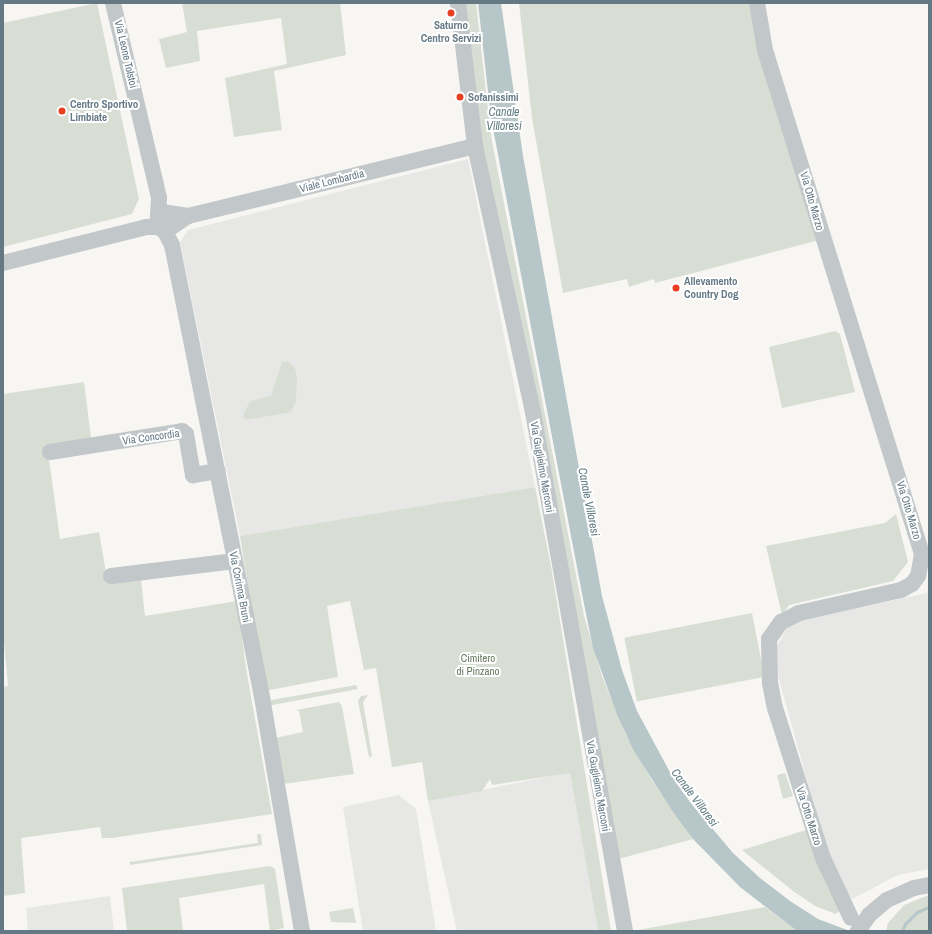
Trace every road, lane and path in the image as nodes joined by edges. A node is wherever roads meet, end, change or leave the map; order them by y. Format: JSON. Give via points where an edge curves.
{"nodes":[{"id":1,"x":113,"y":3,"type":"edge"},
{"id":2,"x":458,"y":3,"type":"edge"},
{"id":3,"x":757,"y":3,"type":"edge"},
{"id":4,"x":475,"y":146,"type":"junction"},
{"id":5,"x":166,"y":221,"type":"junction"},
{"id":6,"x":3,"y":263,"type":"edge"},
{"id":7,"x":50,"y":452,"type":"dead end"},
{"id":8,"x":218,"y":471,"type":"junction"},
{"id":9,"x":926,"y":553,"type":"edge"},
{"id":10,"x":235,"y":561,"type":"junction"},
{"id":11,"x":111,"y":576,"type":"dead end"},
{"id":12,"x":929,"y":884,"type":"edge"},
{"id":13,"x":855,"y":924,"type":"edge"},
{"id":14,"x":300,"y":931,"type":"edge"},
{"id":15,"x":625,"y":931,"type":"edge"}],
"edges":[{"from":1,"to":5,"type":"street","name":"Via Leone Tolstoi"},
{"from":2,"to":4,"type":"street","name":"Via Guglielmo Marconi"},
{"from":3,"to":9,"type":"street","name":"Via Otto Marzo","via":[[765,50]]},
{"from":4,"to":5,"type":"street","name":"Viale Lombardia"},
{"from":4,"to":15,"type":"street","name":"Via Guglielmo Marconi","via":[[535,426]]},
{"from":5,"to":6,"type":"street","name":"Viale Lombardia"},
{"from":5,"to":8,"type":"street","name":"Via Corinna Bruni"},
{"from":7,"to":8,"type":"street","name":"Via Concordia","via":[[182,431],[186,434],[193,475]]},
{"from":8,"to":10,"type":"street","name":"Via Corinna Bruni"},
{"from":9,"to":13,"type":"street","name":"Via Otto Marzo","via":[[918,576],[912,584],[901,590],[798,613],[781,622],[769,639],[770,683],[775,708],[823,858]]},
{"from":10,"to":11,"type":"street"},
{"from":10,"to":14,"type":"street","name":"Via Corinna Bruni","via":[[288,847]]},
{"from":12,"to":13,"type":"street","via":[[887,900]]}]}
